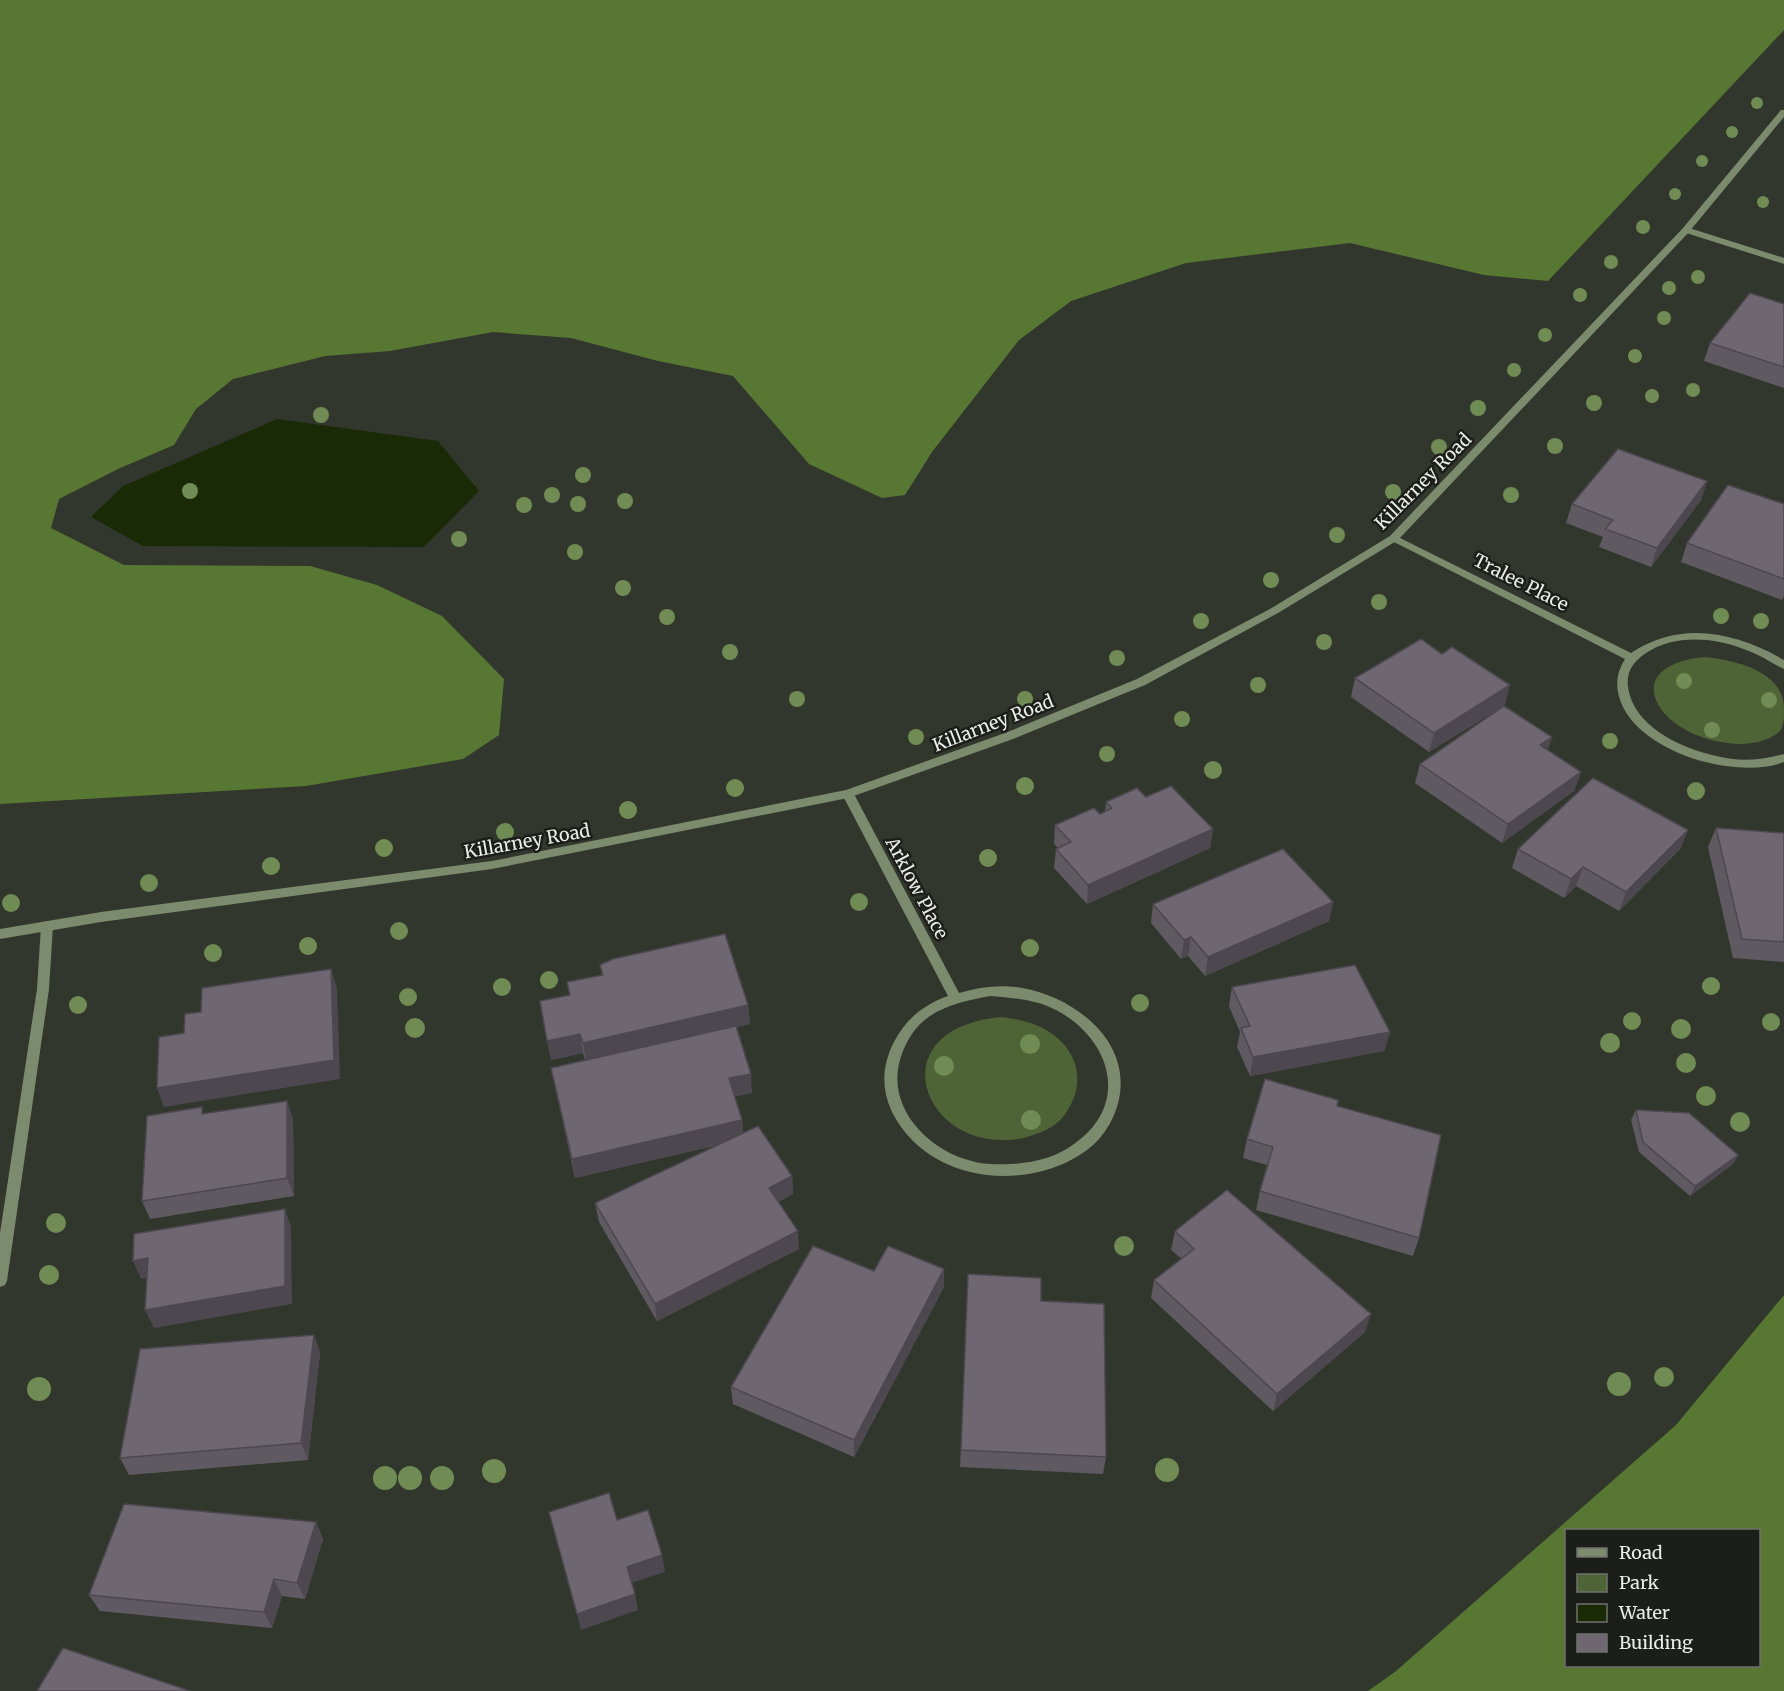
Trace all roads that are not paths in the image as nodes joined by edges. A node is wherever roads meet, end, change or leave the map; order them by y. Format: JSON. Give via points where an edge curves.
{"nodes":[{"id":1,"x":1784,"y":112,"type":"edge"},
{"id":2,"x":1686,"y":230,"type":"junction"},
{"id":3,"x":1784,"y":261,"type":"edge"},
{"id":4,"x":1394,"y":538,"type":"junction"},
{"id":5,"x":1632,"y":658,"type":"junction"},
{"id":6,"x":1784,"y":665,"type":"edge"},
{"id":7,"x":1784,"y":758,"type":"edge"},
{"id":8,"x":848,"y":794,"type":"junction"},
{"id":9,"x":46,"y":926,"type":"junction"},
{"id":10,"x":0,"y":934,"type":"edge"},
{"id":11,"x":955,"y":998,"type":"junction"},
{"id":12,"x":0,"y":1281,"type":"edge"}],
"edges":[{"from":1,"to":2,"type":"street","name":"Killarney Road"},
{"from":2,"to":3,"type":"street"},
{"from":2,"to":4,"type":"street","name":"Killarney Road"},
{"from":4,"to":5,"type":"street","name":"Tralee Place"},
{"from":4,"to":8,"type":"street","name":"Killarney Road","via":[[1274,611],[1141,682],[1009,736]]},
{"from":5,"to":6,"type":"street","via":[[1659,642],[1706,637],[1738,643]]},
{"from":5,"to":7,"type":"street","via":[[1622,675],[1623,695],[1634,717],[1655,736],[1683,751],[1716,761],[1750,764]]},
{"from":8,"to":9,"type":"street","name":"Killarney Road","via":[[492,866]]},
{"from":8,"to":11,"type":"street","name":"Arklow Place"},
{"from":9,"to":10,"type":"street","name":"Killarney Road"},
{"from":9,"to":12,"type":"street","via":[[43,989]]},
{"from":11,"to":11,"type":"street","via":[[925,1013],[902,1035],[890,1063],[890,1093],[903,1122],[926,1145],[959,1163],[996,1171],[1035,1168],[1070,1156],[1096,1134],[1111,1107],[1116,1078],[1107,1049],[1088,1024],[1059,1005],[1026,994],[990,991]]}]}
